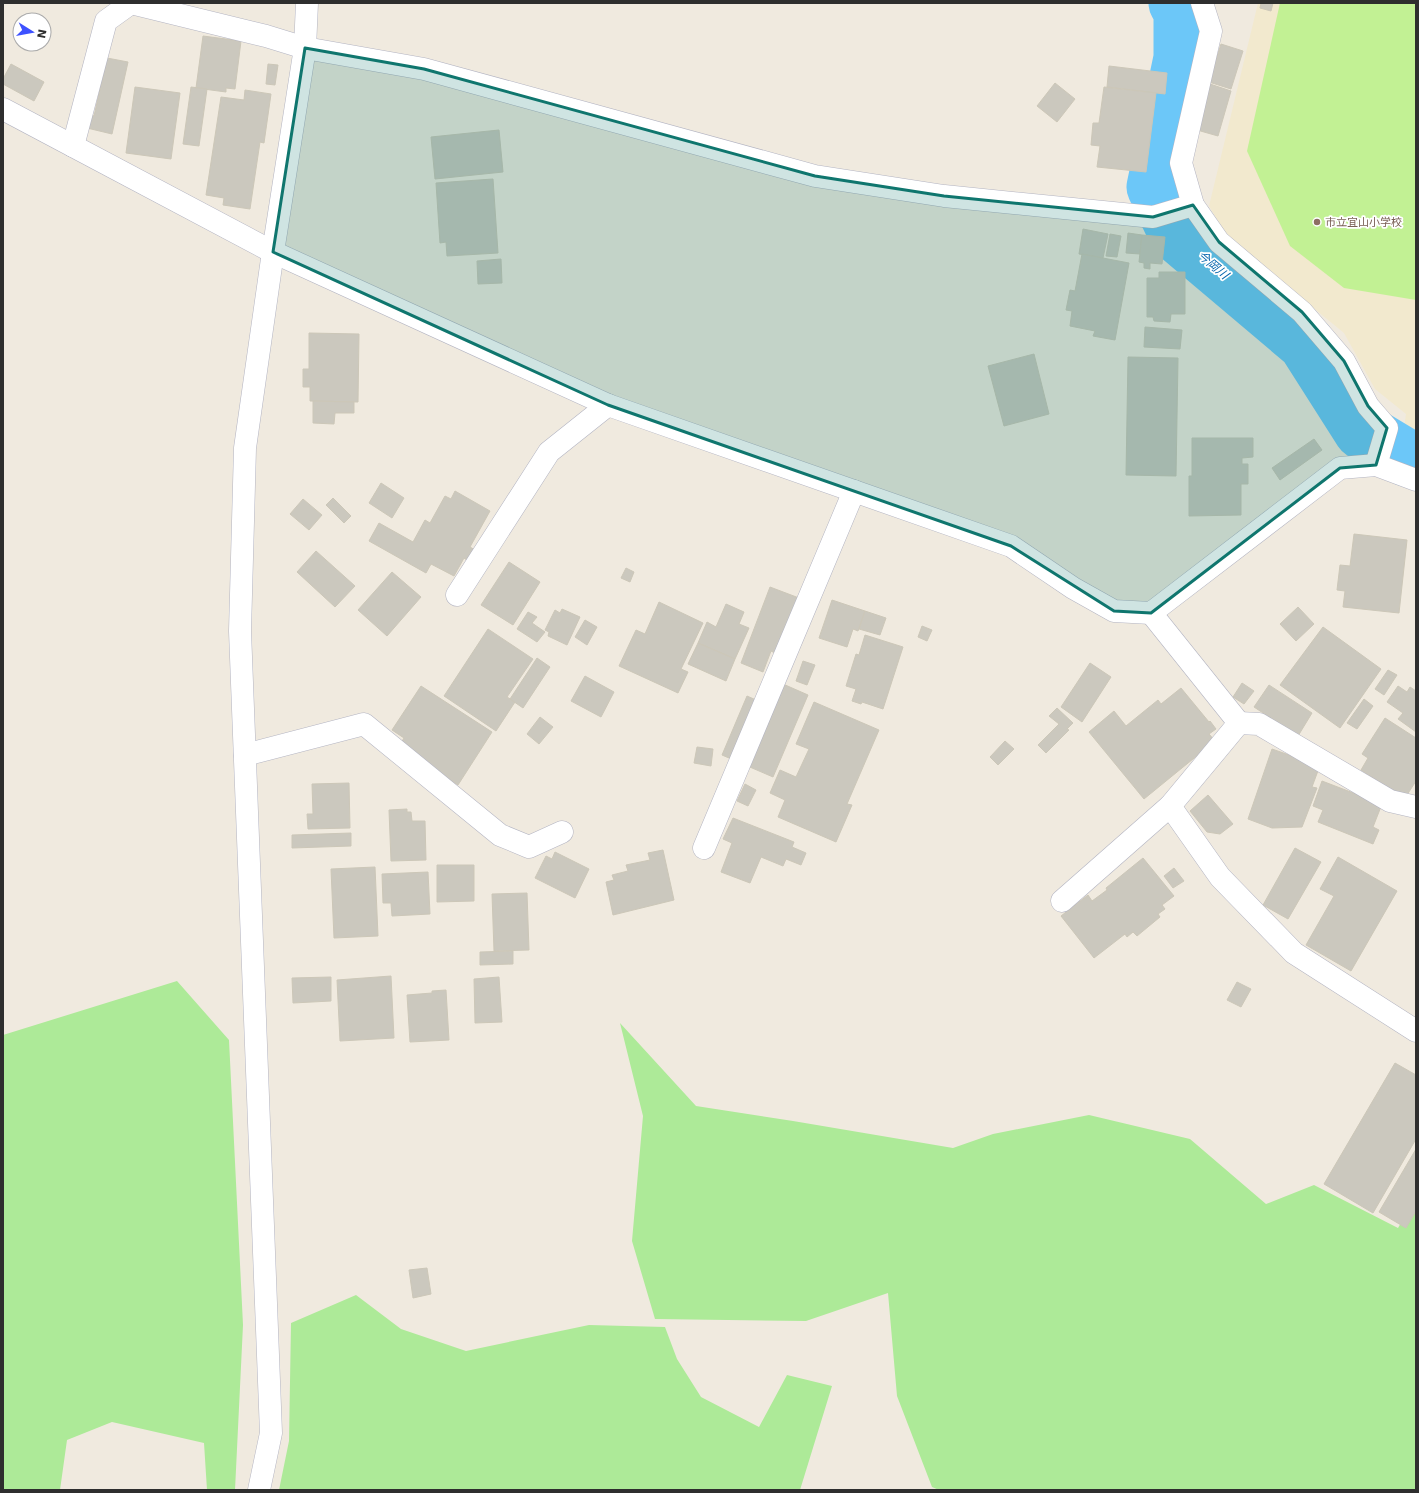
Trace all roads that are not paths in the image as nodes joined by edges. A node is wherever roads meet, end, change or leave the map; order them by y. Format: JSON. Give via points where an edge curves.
{"nodes":[{"id":1,"x":131,"y":3,"type":"edge"},
{"id":2,"x":307,"y":3,"type":"edge"},
{"id":3,"x":1202,"y":3,"type":"edge"},
{"id":4,"x":305,"y":48,"type":"junction"},
{"id":5,"x":3,"y":109,"type":"edge"},
{"id":6,"x":73,"y":146,"type":"junction"},
{"id":7,"x":1193,"y":205,"type":"junction"},
{"id":8,"x":273,"y":252,"type":"junction"},
{"id":9,"x":608,"y":405,"type":"junction"},
{"id":10,"x":1376,"y":465,"type":"junction"},
{"id":11,"x":1416,"y":480,"type":"edge"},
{"id":12,"x":854,"y":491,"type":"junction"},
{"id":13,"x":457,"y":594,"type":"dead end"},
{"id":14,"x":1151,"y":613,"type":"junction"},
{"id":15,"x":1239,"y":723,"type":"junction"},
{"id":16,"x":245,"y":755,"type":"junction"},
{"id":17,"x":1170,"y":806,"type":"junction"},
{"id":18,"x":1416,"y":807,"type":"edge"},
{"id":19,"x":562,"y":832,"type":"dead end"},
{"id":20,"x":704,"y":848,"type":"dead end"},
{"id":21,"x":1062,"y":901,"type":"dead end"},
{"id":22,"x":1416,"y":1031,"type":"edge"},
{"id":23,"x":260,"y":1490,"type":"edge"}],
"edges":[{"from":1,"to":4,"type":"street"},
{"from":1,"to":6,"type":"street","via":[[106,21]]},
{"from":2,"to":4,"type":"street"},
{"from":3,"to":7,"type":"street","via":[[1211,30],[1181,163]]},
{"from":4,"to":7,"type":"street","via":[[424,69],[815,176],[944,196],[1153,217]]},
{"from":4,"to":8,"type":"street"},
{"from":5,"to":6,"type":"street"},
{"from":6,"to":8,"type":"street"},
{"from":7,"to":10,"type":"street","via":[[1219,242],[1302,312],[1344,361],[1368,406],[1386,428]]},
{"from":8,"to":9,"type":"street"},
{"from":8,"to":16,"type":"street","via":[[245,448],[240,631]]},
{"from":9,"to":12,"type":"street"},
{"from":9,"to":13,"type":"street","via":[[549,452]]},
{"from":10,"to":11,"type":"street"},
{"from":10,"to":14,"type":"street","via":[[1340,468]]},
{"from":12,"to":14,"type":"street","via":[[1011,546],[1073,588],[1114,611]]},
{"from":12,"to":20,"type":"street"},
{"from":14,"to":15,"type":"street"},
{"from":15,"to":17,"type":"street"},
{"from":15,"to":18,"type":"street","via":[[1260,724],[1390,801]]},
{"from":16,"to":19,"type":"street","via":[[364,724],[500,835],[529,847]]},
{"from":16,"to":23,"type":"street","via":[[271,1433]]},
{"from":17,"to":21,"type":"street"},
{"from":17,"to":22,"type":"street","via":[[1220,876],[1294,953]]}]}
